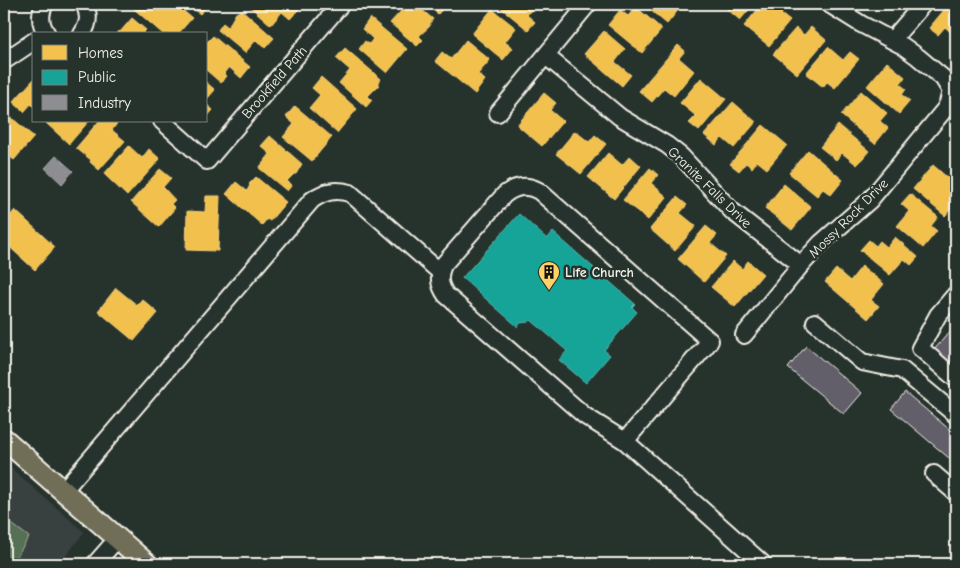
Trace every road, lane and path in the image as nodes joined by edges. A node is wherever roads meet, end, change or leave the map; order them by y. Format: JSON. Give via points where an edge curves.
{"nodes":[{"id":1,"x":45,"y":4,"type":"edge"},
{"id":2,"x":85,"y":4,"type":"edge"},
{"id":3,"x":341,"y":4,"type":"edge"},
{"id":4,"x":588,"y":4,"type":"edge"},
{"id":5,"x":829,"y":4,"type":"edge"},
{"id":6,"x":923,"y":4,"type":"edge"},
{"id":7,"x":42,"y":32,"type":"edge"},
{"id":8,"x":83,"y":32,"type":"edge"},
{"id":9,"x":892,"y":40,"type":"junction"},
{"id":10,"x":32,"y":42,"type":"edge"},
{"id":11,"x":546,"y":56,"type":"junction"},
{"id":12,"x":4,"y":61,"type":"edge"},
{"id":13,"x":498,"y":113,"type":"dead end"},
{"id":14,"x":163,"y":122,"type":"edge"},
{"id":15,"x":800,"y":266,"type":"junction"},
{"id":16,"x":440,"y":272,"type":"junction"},
{"id":17,"x":956,"y":294,"type":"edge"},
{"id":18,"x":815,"y":322,"type":"dead end"},
{"id":19,"x":744,"y":335,"type":"dead end"},
{"id":20,"x":956,"y":380,"type":"edge"},
{"id":21,"x":956,"y":415,"type":"edge"},
{"id":22,"x":4,"y":439,"type":"edge"},
{"id":23,"x":625,"y":441,"type":"junction"},
{"id":24,"x":934,"y":474,"type":"dead end"},
{"id":25,"x":63,"y":491,"type":"junction"},
{"id":26,"x":956,"y":492,"type":"edge"},
{"id":27,"x":117,"y":538,"type":"junction"},
{"id":28,"x":95,"y":564,"type":"edge"},
{"id":29,"x":147,"y":564,"type":"edge"},
{"id":30,"x":762,"y":564,"type":"edge"}],
"edges":[{"from":1,"to":7,"type":"street","via":[[40,18]]},
{"from":2,"to":8,"type":"street","via":[[88,17]]},
{"from":3,"to":14,"type":"street","name":"Brookfield Path","via":[[207,161]]},
{"from":4,"to":11,"type":"street"},
{"from":5,"to":9,"type":"street"},
{"from":6,"to":9,"type":"street"},
{"from":9,"to":15,"type":"street","name":"Mossy Rock Drive","via":[[918,56],[943,78],[951,91],[950,98],[945,109],[870,200]]},
{"from":10,"to":12,"type":"street"},
{"from":11,"to":13,"type":"street"},
{"from":11,"to":15,"type":"street","name":"Granite Falls Drive","via":[[620,117],[681,156],[732,211]]},
{"from":15,"to":19,"type":"street","name":"Mossy Rock Drive"},
{"from":16,"to":23,"type":"street","via":[[439,280],[446,295],[585,416]]},
{"from":16,"to":23,"type":"street","via":[[504,195],[517,187],[532,187],[710,341]]},
{"from":16,"to":25,"type":"street","via":[[350,193],[340,190],[320,194]]},
{"from":17,"to":20,"type":"street","via":[[938,315],[920,348]]},
{"from":18,"to":21,"type":"street","via":[[862,362],[902,370]]},
{"from":22,"to":25,"type":"main road"},
{"from":23,"to":30,"type":"street"},
{"from":24,"to":26,"type":"street"},
{"from":25,"to":27,"type":"main road"},
{"from":27,"to":28,"type":"street"},
{"from":27,"to":29,"type":"main road"}]}
